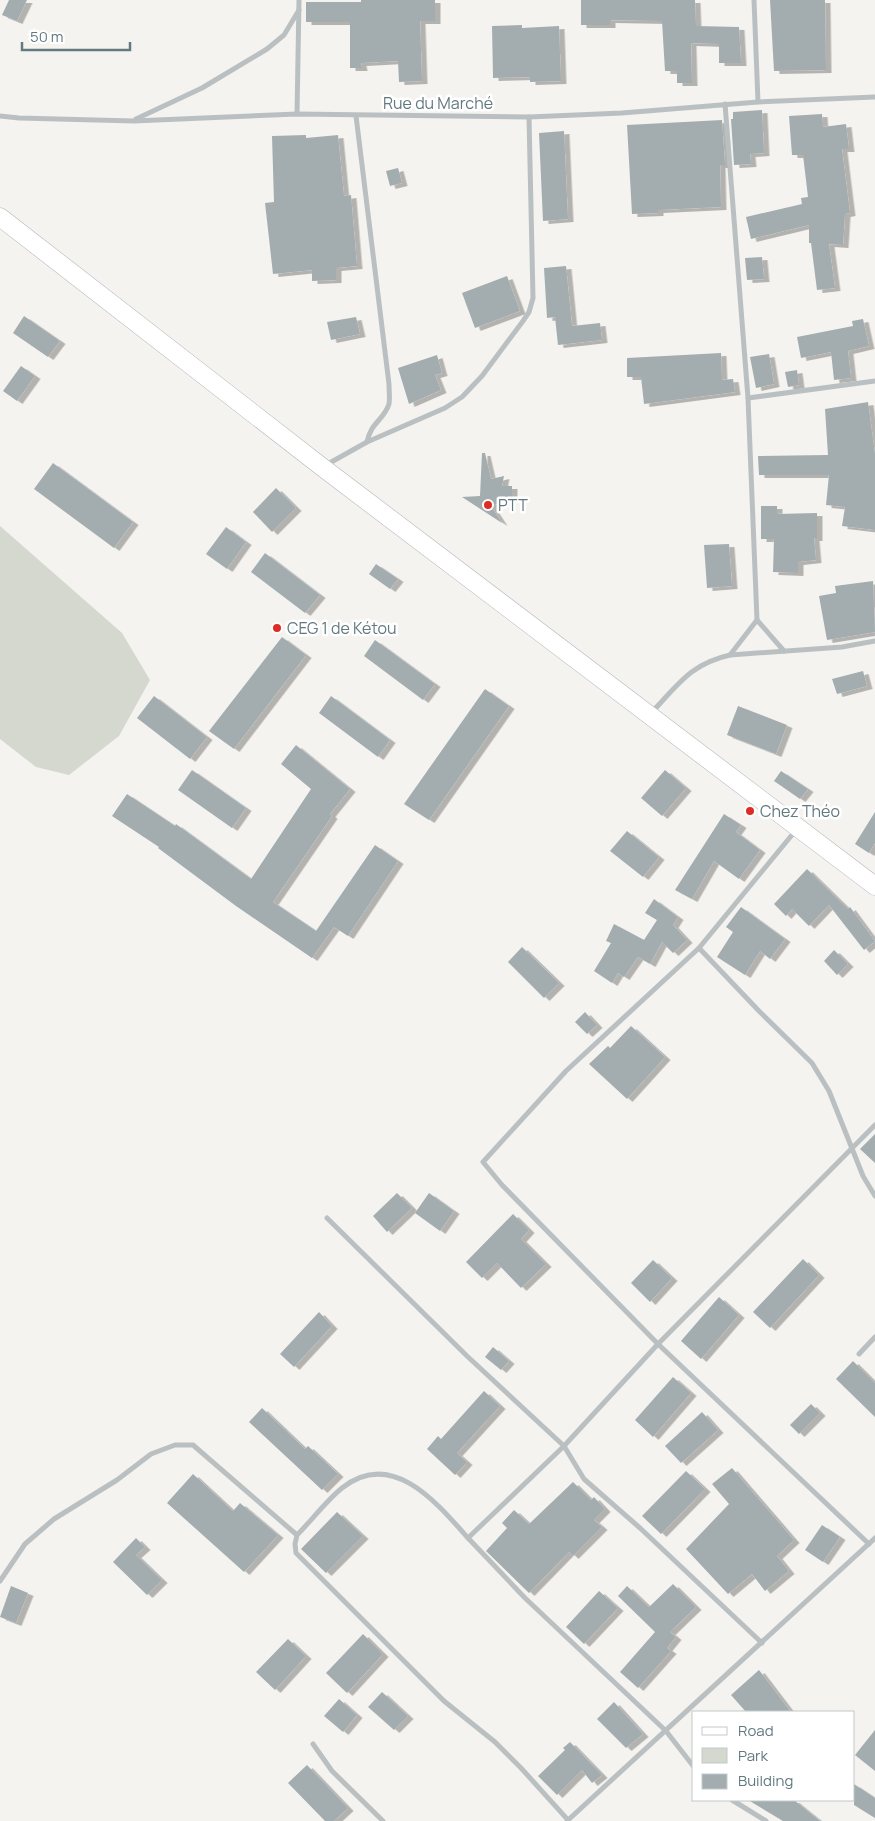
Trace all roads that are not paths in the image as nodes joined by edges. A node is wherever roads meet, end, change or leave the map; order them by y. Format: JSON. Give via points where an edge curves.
{"nodes":[{"id":1,"x":299,"y":0,"type":"edge"},
{"id":2,"x":754,"y":0,"type":"edge"},
{"id":3,"x":299,"y":10,"type":"junction"},
{"id":4,"x":875,"y":97,"type":"edge"},
{"id":5,"x":758,"y":102,"type":"junction"},
{"id":6,"x":725,"y":104,"type":"junction"},
{"id":7,"x":297,"y":114,"type":"junction"},
{"id":8,"x":0,"y":116,"type":"edge"},
{"id":9,"x":356,"y":116,"type":"junction"},
{"id":10,"x":529,"y":117,"type":"junction"},
{"id":11,"x":134,"y":120,"type":"junction"},
{"id":12,"x":0,"y":218,"type":"edge"},
{"id":13,"x":875,"y":382,"type":"edge"},
{"id":14,"x":748,"y":398,"type":"junction"},
{"id":15,"x":368,"y":442,"type":"junction"},
{"id":16,"x":322,"y":467,"type":"junction"},
{"id":17,"x":757,"y":620,"type":"junction"},
{"id":18,"x":875,"y":641,"type":"edge"},
{"id":19,"x":784,"y":651,"type":"junction"},
{"id":20,"x":730,"y":655,"type":"junction"},
{"id":21,"x":650,"y":714,"type":"junction"},
{"id":22,"x":798,"y":827,"type":"junction"},
{"id":23,"x":875,"y":886,"type":"edge"},
{"id":24,"x":699,"y":948,"type":"junction"},
{"id":25,"x":875,"y":1125,"type":"edge"},
{"id":26,"x":853,"y":1147,"type":"junction"},
{"id":27,"x":875,"y":1196,"type":"edge"},
{"id":28,"x":327,"y":1218,"type":"dead end"},
{"id":29,"x":875,"y":1337,"type":"edge"},
{"id":30,"x":658,"y":1344,"type":"junction"},
{"id":31,"x":859,"y":1354,"type":"dead end"},
{"id":32,"x":564,"y":1446,"type":"junction"},
{"id":33,"x":297,"y":1536,"type":"junction"},
{"id":34,"x":468,"y":1538,"type":"junction"},
{"id":35,"x":875,"y":1538,"type":"edge"},
{"id":36,"x":869,"y":1544,"type":"junction"},
{"id":37,"x":0,"y":1581,"type":"edge"},
{"id":38,"x":762,"y":1643,"type":"junction"},
{"id":39,"x":666,"y":1731,"type":"junction"},
{"id":40,"x":313,"y":1744,"type":"dead end"},
{"id":41,"x":692,"y":1764,"type":"edge"},
{"id":42,"x":734,"y":1801,"type":"edge"},
{"id":43,"x":383,"y":1821,"type":"edge"},
{"id":44,"x":568,"y":1821,"type":"edge"},
{"id":45,"x":766,"y":1821,"type":"edge"}],
"edges":[{"from":1,"to":3,"type":"street"},
{"from":2,"to":5,"type":"street"},
{"from":3,"to":7,"type":"street"},
{"from":3,"to":11,"type":"street","via":[[284,35],[267,49],[202,88]]},
{"from":4,"to":5,"type":"street","name":"Rue du Marché"},
{"from":5,"to":6,"type":"street","name":"Rue du Marché"},
{"from":6,"to":10,"type":"street","name":"Rue du Marché"},
{"from":6,"to":14,"type":"street"},
{"from":7,"to":9,"type":"street","name":"Rue du Marché"},
{"from":7,"to":11,"type":"street","name":"Rue du Marché"},
{"from":8,"to":11,"type":"street","name":"Rue du Marché"},
{"from":9,"to":10,"type":"street","name":"Rue du Marché","via":[[443,114]]},
{"from":9,"to":15,"type":"street","via":[[389,384],[389,403],[369,431]]},
{"from":10,"to":15,"type":"street","via":[[533,298],[530,312],[462,397],[445,408]]},
{"from":12,"to":16,"type":"main road"},
{"from":13,"to":14,"type":"street"},
{"from":14,"to":17,"type":"street"},
{"from":15,"to":16,"type":"street"},
{"from":16,"to":21,"type":"main road"},
{"from":17,"to":19,"type":"street"},
{"from":17,"to":20,"type":"street"},
{"from":18,"to":19,"type":"street"},
{"from":19,"to":20,"type":"street"},
{"from":20,"to":21,"type":"street","via":[[695,667]]},
{"from":21,"to":22,"type":"main road"},
{"from":22,"to":23,"type":"main road"},
{"from":22,"to":24,"type":"street"},
{"from":24,"to":26,"type":"street","via":[[812,1063],[829,1091]]},
{"from":24,"to":30,"type":"street","via":[[566,1072],[483,1162],[502,1186]]},
{"from":25,"to":26,"type":"street"},
{"from":26,"to":27,"type":"street","via":[[862,1176]]},
{"from":26,"to":30,"type":"street"},
{"from":28,"to":32,"type":"street","via":[[466,1356]]},
{"from":29,"to":31,"type":"street"},
{"from":30,"to":32,"type":"street"},
{"from":30,"to":36,"type":"street"},
{"from":32,"to":34,"type":"street"},
{"from":32,"to":38,"type":"street","via":[[584,1479]]},
{"from":33,"to":34,"type":"street","via":[[342,1488],[362,1477],[383,1473],[427,1494]]},
{"from":33,"to":37,"type":"street","via":[[193,1445],[180,1445],[151,1454],[117,1480],[54,1519],[25,1544]]},
{"from":33,"to":44,"type":"street","via":[[296,1553],[444,1701],[514,1762]]},
{"from":34,"to":39,"type":"street","via":[[525,1598]]},
{"from":35,"to":36,"type":"street"},
{"from":36,"to":38,"type":"street"},
{"from":38,"to":39,"type":"street"},
{"from":39,"to":41,"type":"street"},
{"from":39,"to":44,"type":"street"},
{"from":40,"to":43,"type":"street","via":[[332,1771]]},
{"from":42,"to":45,"type":"street"}]}
